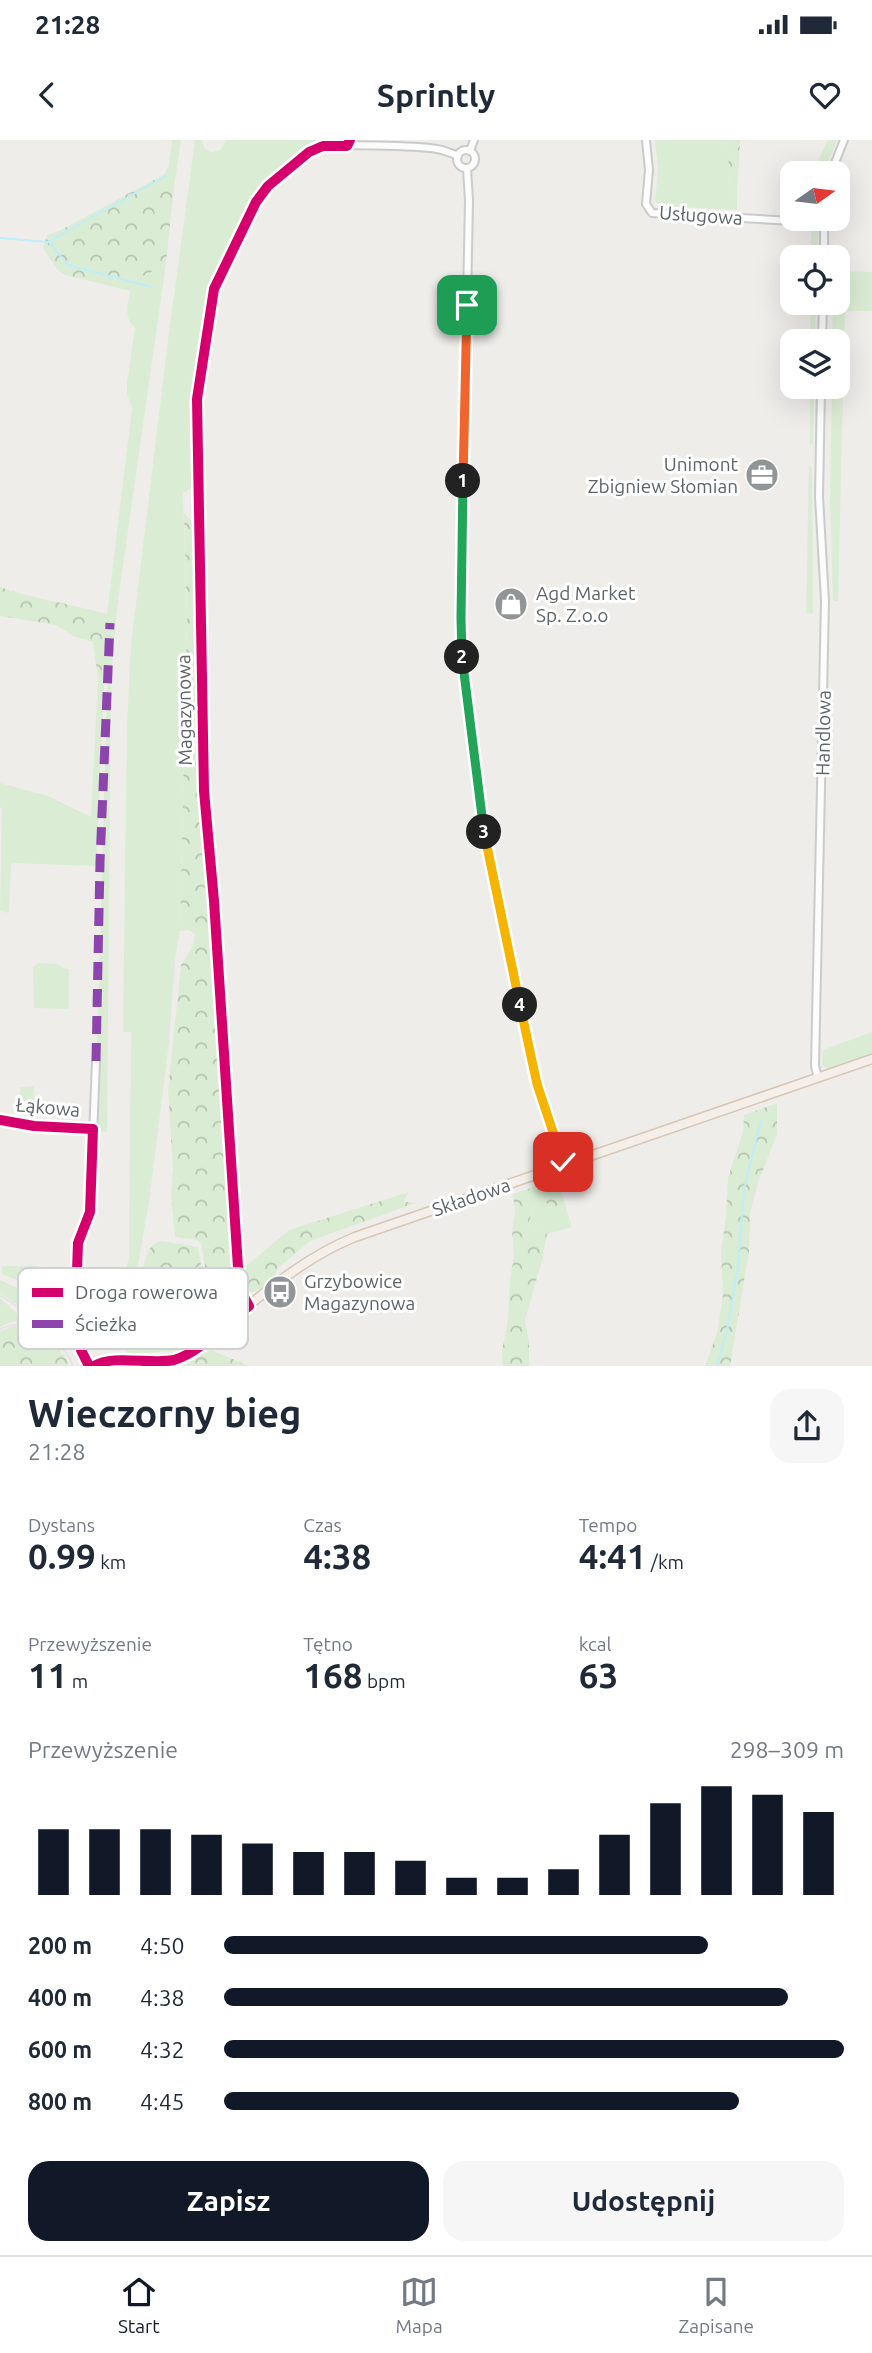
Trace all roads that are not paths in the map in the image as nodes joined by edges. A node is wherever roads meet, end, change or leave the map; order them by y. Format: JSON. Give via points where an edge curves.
{"nodes":[{"id":1,"x":474,"y":140,"type":"edge"},
{"id":2,"x":646,"y":140,"type":"edge"},
{"id":3,"x":844,"y":140,"type":"edge"},
{"id":4,"x":470,"y":151,"type":"junction"},
{"id":5,"x":458,"y":156,"type":"junction"},
{"id":6,"x":836,"y":161,"type":"edge"},
{"id":7,"x":467,"y":168,"type":"junction"},
{"id":8,"x":780,"y":220,"type":"edge"},
{"id":9,"x":821,"y":399,"type":"edge"},
{"id":10,"x":872,"y":1059,"type":"edge"},
{"id":11,"x":96,"y":1061,"type":"dead end"},
{"id":12,"x":818,"y":1078,"type":"junction"},
{"id":13,"x":0,"y":1120,"type":"edge"},
{"id":14,"x":93,"y":1129,"type":"junction"},
{"id":15,"x":564,"y":1165,"type":"junction"},
{"id":16,"x":77,"y":1268,"type":"edge"},
{"id":17,"x":238,"y":1268,"type":"edge"},
{"id":18,"x":248,"y":1306,"type":"edge"},
{"id":19,"x":81,"y":1349,"type":"edge"},
{"id":20,"x":194,"y":1349,"type":"edge"},
{"id":21,"x":91,"y":1366,"type":"edge"}],
"edges":[{"from":1,"to":4,"type":"street"},
{"from":2,"to":8,"type":"street","name":"Usługowa","via":[[646,204],[652,213]]},
{"from":3,"to":6,"type":"street"},
{"from":4,"to":5,"type":"street","via":[[463,150]]},
{"from":4,"to":7,"type":"street","via":[[475,161]]},
{"from":5,"to":7,"type":"street","via":[[459,164]]},
{"from":5,"to":17,"type":"street","name":"Magazynowa","via":[[429,148],[316,149],[261,194],[210,303],[197,399],[204,791]]},
{"from":7,"to":15,"type":"street","via":[[462,659],[486,844],[533,1071]]},
{"from":9,"to":12,"type":"street","name":"Handlowa","via":[[825,601]]},
{"from":10,"to":12,"type":"main road","name":"Składowa"},
{"from":11,"to":14,"type":"street"},
{"from":12,"to":15,"type":"main road","name":"Składowa"},
{"from":13,"to":14,"type":"street","name":"Łąkowa"},
{"from":14,"to":16,"type":"street","via":[[90,1212],[78,1242]]},
{"from":15,"to":18,"type":"main road","name":"Składowa","via":[[338,1245],[301,1265]]},
{"from":19,"to":21,"type":"street"},
{"from":20,"to":21,"type":"main road","name":"Składowa","via":[[163,1361]]}]}
